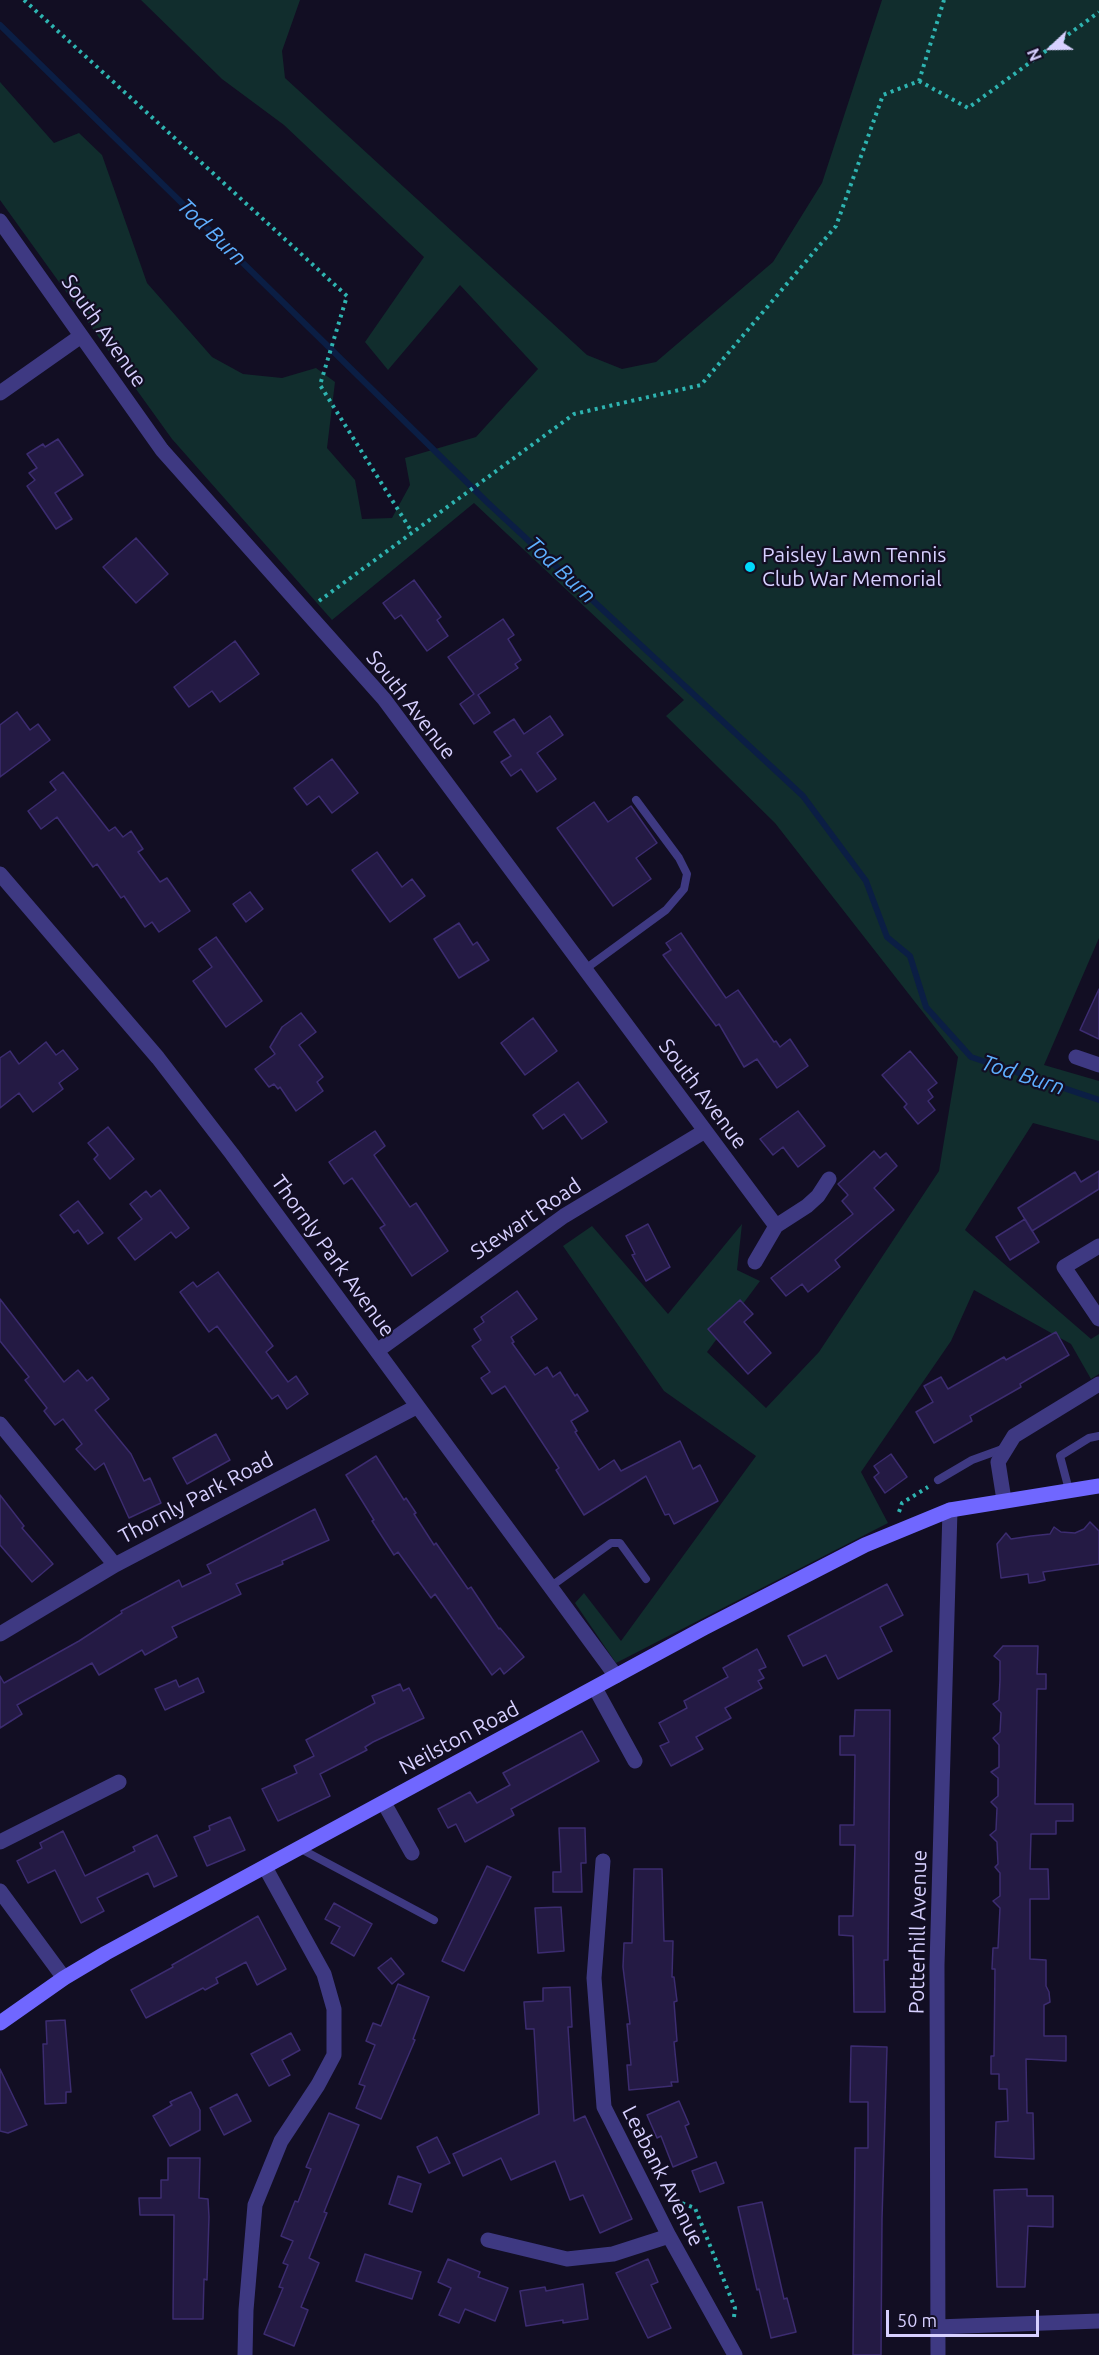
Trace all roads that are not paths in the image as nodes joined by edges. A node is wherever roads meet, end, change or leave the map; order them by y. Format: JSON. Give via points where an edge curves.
{"nodes":[{"id":1,"x":0,"y":221,"type":"edge"},
{"id":2,"x":81,"y":336,"type":"junction"},
{"id":3,"x":0,"y":393,"type":"edge"},
{"id":4,"x":636,"y":800,"type":"dead end"},
{"id":5,"x":0,"y":873,"type":"edge"},
{"id":6,"x":584,"y":970,"type":"junction"},
{"id":7,"x":1076,"y":1057,"type":"dead end"},
{"id":8,"x":1099,"y":1065,"type":"edge"},
{"id":9,"x":705,"y":1131,"type":"junction"},
{"id":10,"x":829,"y":1179,"type":"dead end"},
{"id":11,"x":776,"y":1226,"type":"junction"},
{"id":12,"x":1099,"y":1246,"type":"edge"},
{"id":13,"x":755,"y":1262,"type":"dead end"},
{"id":14,"x":1097,"y":1311,"type":"edge"},
{"id":15,"x":377,"y":1351,"type":"junction"},
{"id":16,"x":1099,"y":1384,"type":"edge"},
{"id":17,"x":416,"y":1407,"type":"junction"},
{"id":18,"x":0,"y":1424,"type":"edge"},
{"id":19,"x":1099,"y":1436,"type":"edge"},
{"id":20,"x":1005,"y":1448,"type":"junction"},
{"id":21,"x":939,"y":1480,"type":"road end"},
{"id":22,"x":1099,"y":1486,"type":"edge"},
{"id":23,"x":1069,"y":1490,"type":"junction"},
{"id":24,"x":1004,"y":1500,"type":"junction"},
{"id":25,"x":950,"y":1510,"type":"junction"},
{"id":26,"x":115,"y":1565,"type":"junction"},
{"id":27,"x":646,"y":1579,"type":"dead end"},
{"id":28,"x":550,"y":1587,"type":"junction"},
{"id":29,"x":0,"y":1634,"type":"edge"},
{"id":30,"x":615,"y":1676,"type":"junction"},
{"id":31,"x":595,"y":1688,"type":"junction"},
{"id":32,"x":635,"y":1761,"type":"dead end"},
{"id":33,"x":119,"y":1782,"type":"dead end"},
{"id":34,"x":384,"y":1803,"type":"junction"},
{"id":35,"x":0,"y":1842,"type":"edge"},
{"id":36,"x":301,"y":1848,"type":"junction"},
{"id":37,"x":412,"y":1853,"type":"dead end"},
{"id":38,"x":603,"y":1861,"type":"dead end"},
{"id":39,"x":265,"y":1867,"type":"junction"},
{"id":40,"x":0,"y":1891,"type":"edge"},
{"id":41,"x":434,"y":1920,"type":"dead end"},
{"id":42,"x":64,"y":1977,"type":"junction"},
{"id":43,"x":0,"y":2023,"type":"edge"},
{"id":44,"x":669,"y":2236,"type":"junction"},
{"id":45,"x":488,"y":2240,"type":"dead end"},
{"id":46,"x":1099,"y":2321,"type":"edge"},
{"id":47,"x":937,"y":2327,"type":"junction"},
{"id":48,"x":733,"y":2350,"type":"edge"},
{"id":49,"x":245,"y":2355,"type":"edge"},
{"id":50,"x":938,"y":2355,"type":"edge"}],
"edges":[{"from":1,"to":2,"type":"street","name":"South Avenue"},
{"from":2,"to":3,"type":"street"},
{"from":2,"to":6,"type":"street","name":"South Avenue","via":[[162,450],[384,699]]},
{"from":4,"to":6,"type":"lane","via":[[679,858],[687,874],[684,889],[666,910]]},
{"from":5,"to":15,"type":"street","name":"Thornly Park Avenue","via":[[158,1058]]},
{"from":6,"to":9,"type":"street","name":"South Avenue"},
{"from":7,"to":8,"type":"street"},
{"from":9,"to":11,"type":"street","name":"South Avenue"},
{"from":9,"to":15,"type":"street","name":"Stewart Road","via":[[564,1216]]},
{"from":10,"to":11,"type":"street","via":[[807,1206]]},
{"from":11,"to":13,"type":"street"},
{"from":12,"to":14,"type":"street","via":[[1064,1267]]},
{"from":15,"to":17,"type":"street","name":"Thornly Park Avenue"},
{"from":16,"to":20,"type":"street","via":[[1014,1436]]},
{"from":17,"to":26,"type":"street","name":"Thornly Park Road"},
{"from":17,"to":28,"type":"street","name":"Thornly Park Avenue"},
{"from":18,"to":26,"type":"street"},
{"from":19,"to":23,"type":"lane","via":[[1060,1456]]},
{"from":20,"to":21,"type":"lane","via":[[972,1460]]},
{"from":20,"to":24,"type":"street","via":[[998,1462]]},
{"from":22,"to":23,"type":"main road","name":"Neilston Road"},
{"from":23,"to":24,"type":"main road","name":"Neilston Road"},
{"from":24,"to":25,"type":"main road","name":"Neilston Road"},
{"from":25,"to":30,"type":"main road","name":"Neilston Road","via":[[825,1565]]},
{"from":25,"to":47,"type":"street","name":"Potterhill Avenue","via":[[937,1965]]},
{"from":26,"to":29,"type":"street","name":"Thornly Park Road"},
{"from":27,"to":28,"type":"lane","via":[[620,1543],[610,1544]]},
{"from":28,"to":30,"type":"street","name":"Thornly Park Avenue"},
{"from":30,"to":31,"type":"main road","name":"Neilston Road"},
{"from":31,"to":32,"type":"street"},
{"from":31,"to":34,"type":"main road","name":"Neilston Road"},
{"from":33,"to":35,"type":"street"},
{"from":34,"to":36,"type":"main road","name":"Neilston Road"},
{"from":34,"to":37,"type":"street"},
{"from":36,"to":39,"type":"main road","name":"Neilston Road"},
{"from":36,"to":41,"type":"lane"},
{"from":38,"to":44,"type":"street","name":"Leabank Avenue","via":[[594,1978],[604,2107]]},
{"from":39,"to":42,"type":"main road","name":"Neilston Road"},
{"from":39,"to":49,"type":"street","via":[[324,1974],[334,2010],[334,2055],[281,2140],[255,2205]]},
{"from":40,"to":42,"type":"street"},
{"from":42,"to":43,"type":"main road","name":"Neilston Road"},
{"from":44,"to":45,"type":"street","via":[[613,2254],[567,2259]]},
{"from":44,"to":48,"type":"street","name":"Leabank Avenue"},
{"from":46,"to":47,"type":"street"},
{"from":47,"to":50,"type":"street","name":"Potterhill Avenue"}]}
